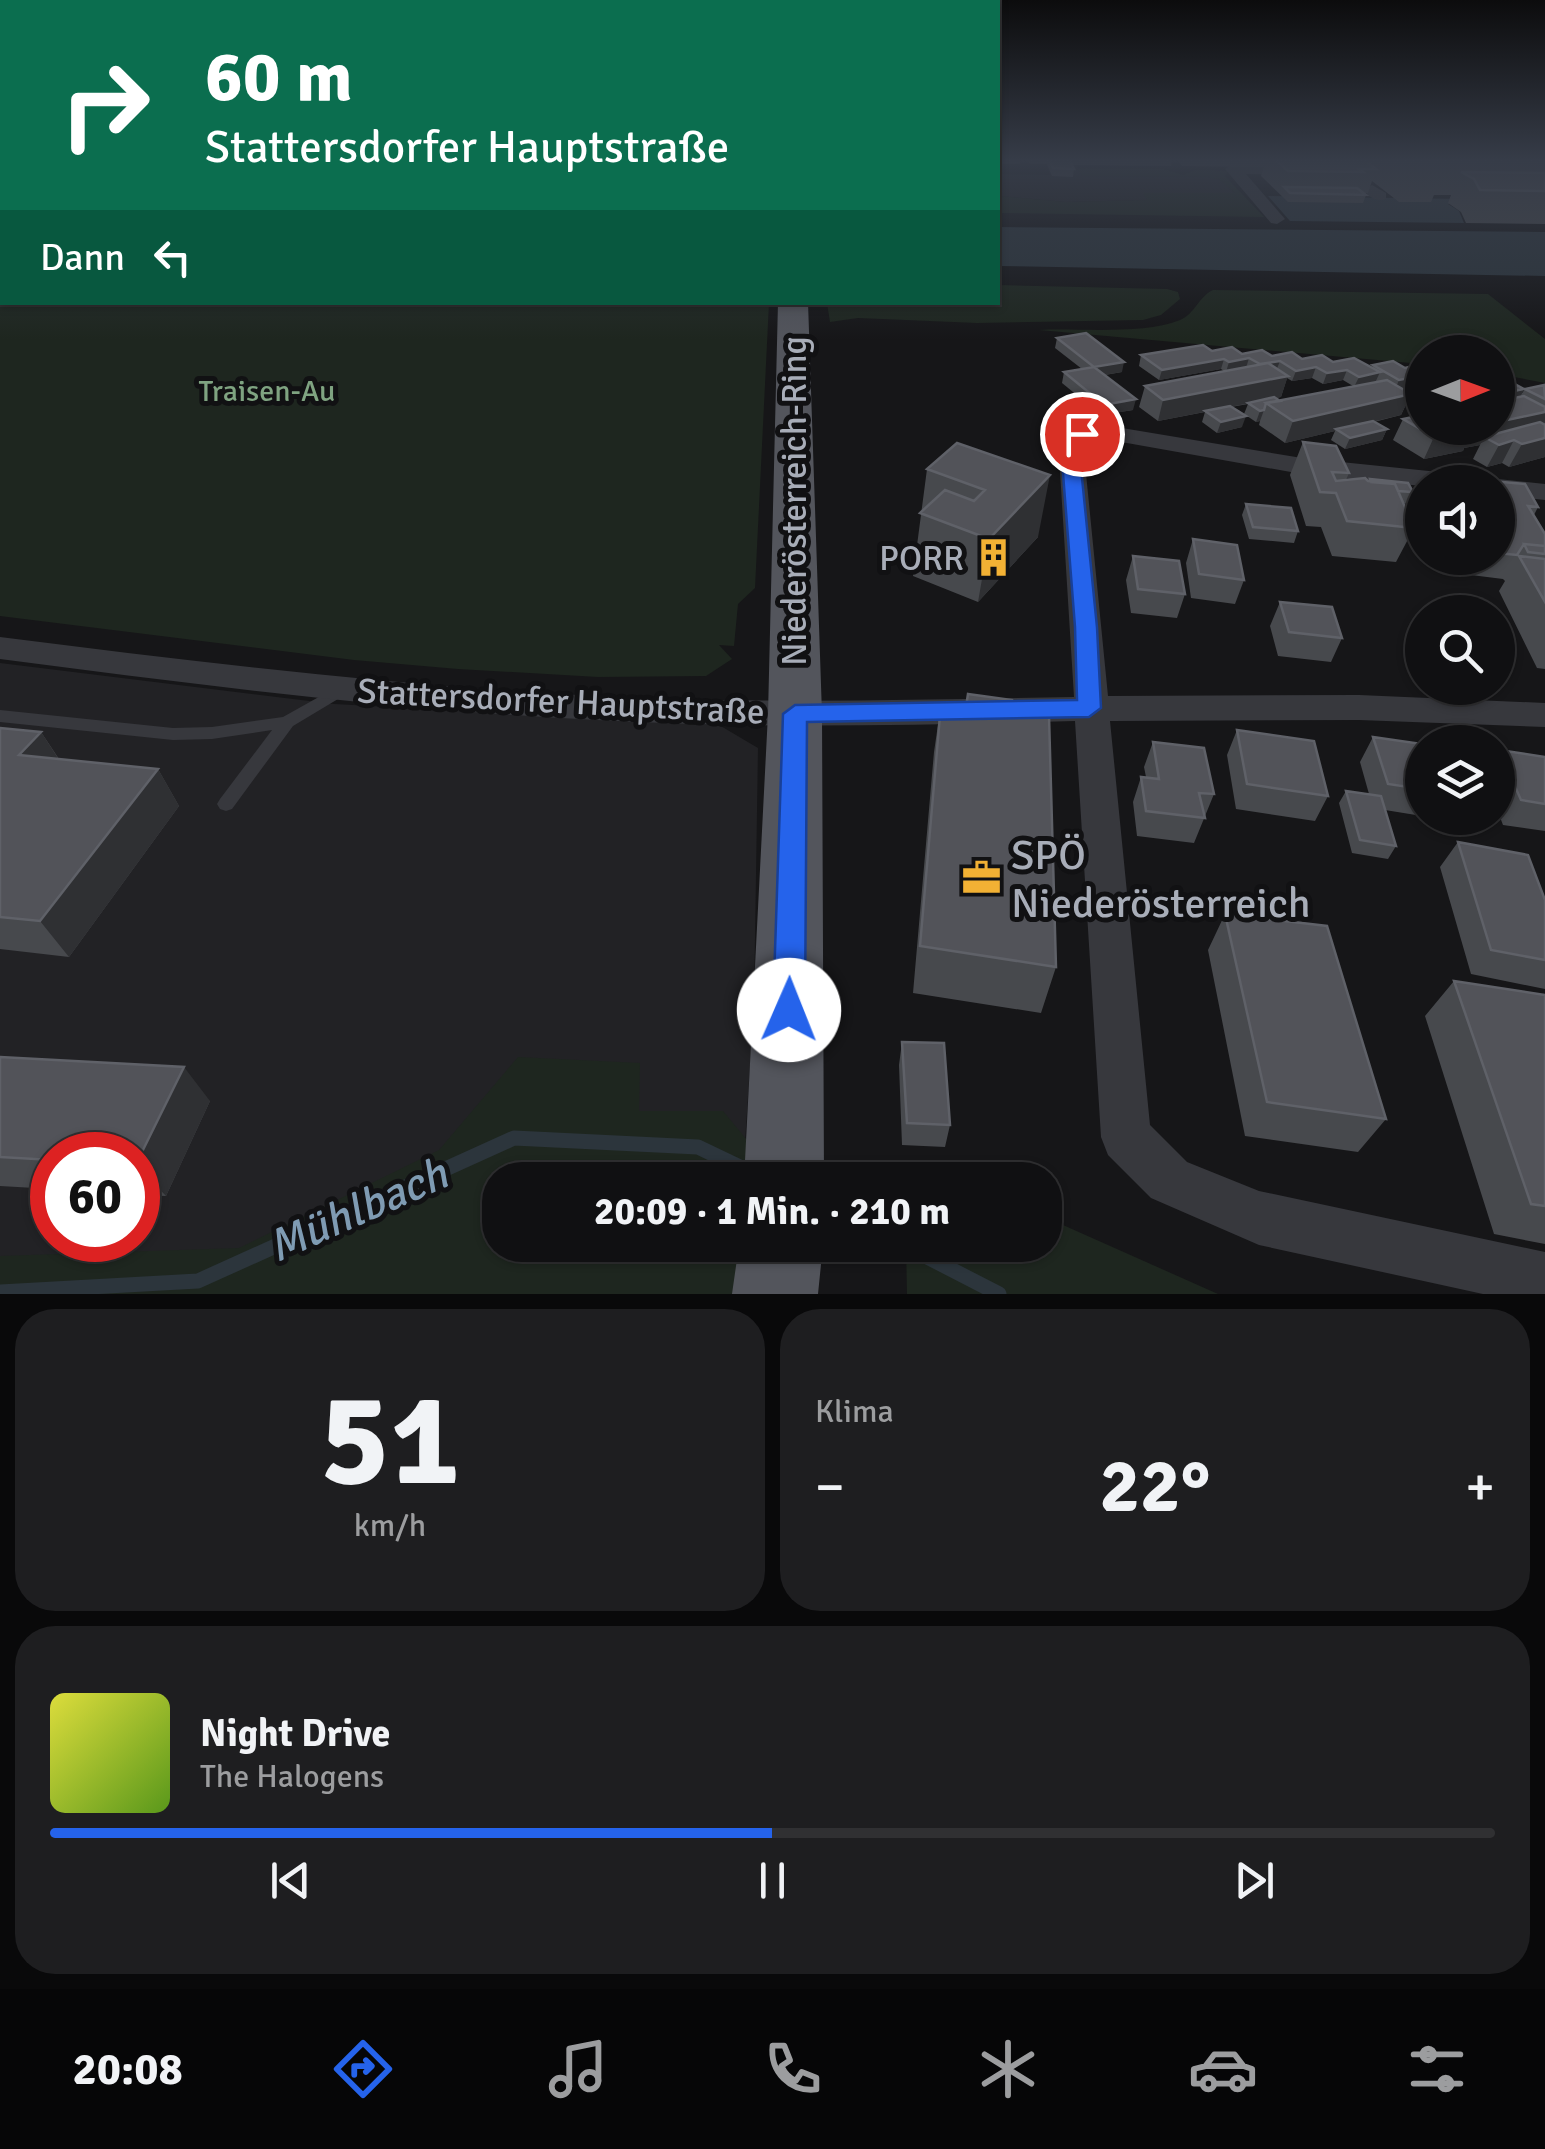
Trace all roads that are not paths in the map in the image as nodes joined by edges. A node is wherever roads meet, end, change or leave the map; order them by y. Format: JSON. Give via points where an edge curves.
{"nodes":[{"id":1,"x":793,"y":312,"type":"edge"},
{"id":2,"x":1405,"y":477,"type":"edge"},
{"id":3,"x":1515,"y":488,"type":"edge"},
{"id":4,"x":1545,"y":492,"type":"edge"},
{"id":5,"x":0,"y":648,"type":"edge"},
{"id":6,"x":342,"y":690,"type":"junction"},
{"id":7,"x":1089,"y":708,"type":"junction"},
{"id":8,"x":795,"y":714,"type":"junction"},
{"id":9,"x":1545,"y":715,"type":"edge"},
{"id":10,"x":0,"y":716,"type":"edge"},
{"id":11,"x":286,"y":722,"type":"junction"},
{"id":12,"x":226,"y":804,"type":"dead end"},
{"id":13,"x":783,"y":1162,"type":"edge"},
{"id":14,"x":1545,"y":1280,"type":"edge"}],
"edges":[{"from":1,"to":8,"type":"main road","name":"Niederösterreich-Ring"},
{"from":2,"to":7,"type":"street","via":[[1110,433],[1070,440]]},
{"from":3,"to":4,"type":"street"},
{"from":5,"to":6,"type":"street","name":"Stattersdorfer Hauptstraße"},
{"from":6,"to":8,"type":"street","name":"Stattersdorfer Hauptstraße","via":[[498,704]]},
{"from":6,"to":11,"type":"lane"},
{"from":7,"to":8,"type":"street","name":"Stattersdorfer Hauptstraße"},
{"from":7,"to":9,"type":"street","name":"Stattersdorfer Hauptstraße"},
{"from":7,"to":14,"type":"street","via":[[1126,1137],[1170,1180],[1259,1218]]},
{"from":8,"to":13,"type":"main road","name":"Niederösterreich-Ring"},
{"from":10,"to":11,"type":"lane","via":[[173,734]]},
{"from":11,"to":12,"type":"lane"}]}
